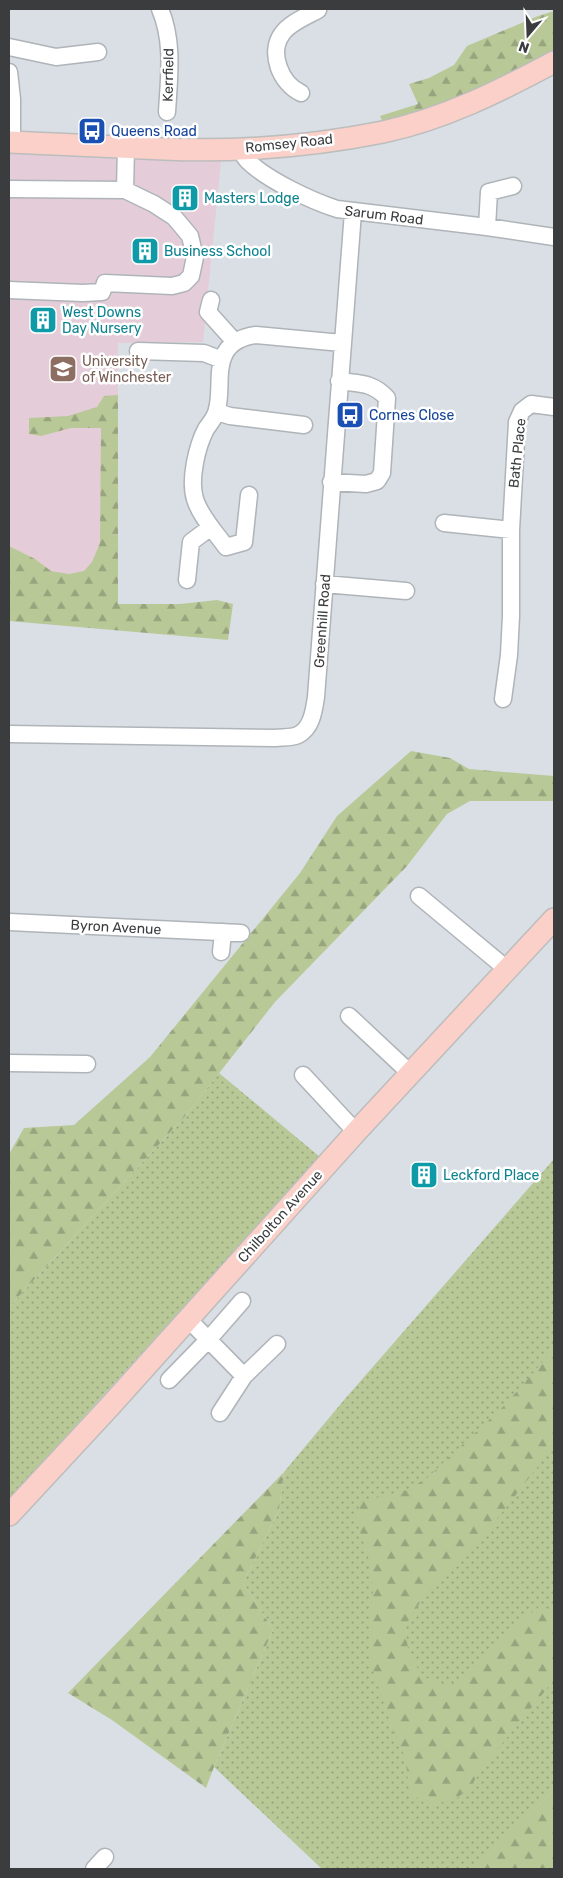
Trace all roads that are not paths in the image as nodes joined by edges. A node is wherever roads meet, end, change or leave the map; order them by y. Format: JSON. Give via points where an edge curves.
{"nodes":[{"id":1,"x":160,"y":9,"type":"edge"},
{"id":2,"x":318,"y":9,"type":"edge"},
{"id":3,"x":9,"y":46,"type":"edge"},
{"id":4,"x":98,"y":52,"type":"dead end"},
{"id":5,"x":554,"y":62,"type":"edge"},
{"id":6,"x":9,"y":72,"type":"edge"},
{"id":7,"x":301,"y":93,"type":"dead end"},
{"id":8,"x":168,"y":112,"type":"dead end"},
{"id":9,"x":10,"y":142,"type":"edge"},
{"id":10,"x":126,"y":147,"type":"junction"},
{"id":11,"x":239,"y":148,"type":"junction"},
{"id":12,"x":513,"y":186,"type":"dead end"},
{"id":13,"x":9,"y":189,"type":"edge"},
{"id":14,"x":125,"y":190,"type":"junction"},
{"id":15,"x":353,"y":212,"type":"junction"},
{"id":16,"x":487,"y":227,"type":"junction"},
{"id":17,"x":554,"y":237,"type":"edge"},
{"id":18,"x":9,"y":290,"type":"edge"},
{"id":19,"x":211,"y":300,"type":"dead end"},
{"id":20,"x":235,"y":342,"type":"junction"},
{"id":21,"x":342,"y":343,"type":"junction"},
{"id":22,"x":138,"y":352,"type":"dead end"},
{"id":23,"x":222,"y":360,"type":"junction"},
{"id":24,"x":339,"y":381,"type":"junction"},
{"id":25,"x":554,"y":406,"type":"edge"},
{"id":26,"x":217,"y":412,"type":"junction"},
{"id":27,"x":304,"y":425,"type":"dead end"},
{"id":28,"x":331,"y":482,"type":"junction"},
{"id":29,"x":249,"y":495,"type":"dead end"},
{"id":30,"x":444,"y":523,"type":"dead end"},
{"id":31,"x":212,"y":527,"type":"junction"},
{"id":32,"x":511,"y":530,"type":"junction"},
{"id":33,"x":187,"y":580,"type":"dead end"},
{"id":34,"x":324,"y":584,"type":"junction"},
{"id":35,"x":406,"y":591,"type":"dead end"},
{"id":36,"x":503,"y":699,"type":"dead end"},
{"id":37,"x":9,"y":734,"type":"edge"},
{"id":38,"x":420,"y":896,"type":"dead end"},
{"id":39,"x":554,"y":919,"type":"edge"},
{"id":40,"x":9,"y":922,"type":"edge"},
{"id":41,"x":223,"y":932,"type":"junction"},
{"id":42,"x":241,"y":933,"type":"dead end"},
{"id":43,"x":221,"y":952,"type":"dead end"},
{"id":44,"x":508,"y":970,"type":"junction"},
{"id":45,"x":349,"y":1016,"type":"dead end"},
{"id":46,"x":9,"y":1063,"type":"edge"},
{"id":47,"x":88,"y":1064,"type":"dead end"},
{"id":48,"x":411,"y":1074,"type":"junction"},
{"id":49,"x":303,"y":1075,"type":"dead end"},
{"id":50,"x":356,"y":1132,"type":"junction"},
{"id":51,"x":242,"y":1301,"type":"dead end"},
{"id":52,"x":188,"y":1319,"type":"junction"},
{"id":53,"x":208,"y":1340,"type":"junction"},
{"id":54,"x":277,"y":1344,"type":"dead end"},
{"id":55,"x":244,"y":1376,"type":"junction"},
{"id":56,"x":169,"y":1380,"type":"dead end"},
{"id":57,"x":220,"y":1413,"type":"dead end"},
{"id":58,"x":9,"y":1515,"type":"edge"},
{"id":59,"x":106,"y":1857,"type":"dead end"},
{"id":60,"x":94,"y":1869,"type":"edge"}],
"edges":[{"from":1,"to":8,"type":"street","name":"Kerrfield","via":[[170,47]]},
{"from":2,"to":7,"type":"street","via":[[283,32],[276,52],[280,72],[292,89]]},
{"from":3,"to":4,"type":"street","via":[[56,57]]},
{"from":5,"to":11,"type":"main road","name":"Romsey Road","via":[[499,92],[451,112],[384,132]]},
{"from":6,"to":9,"type":"street","via":[[12,99]]},
{"from":9,"to":10,"type":"main road","name":"Romsey Road"},
{"from":10,"to":11,"type":"main road","name":"Romsey Road"},
{"from":10,"to":14,"type":"street"},
{"from":11,"to":15,"type":"street","name":"Sarum Road","via":[[248,161],[278,183],[330,207]]},
{"from":12,"to":16,"type":"street","via":[[488,192]]},
{"from":13,"to":14,"type":"street"},
{"from":14,"to":18,"type":"street","via":[[174,217],[190,236],[195,257],[190,276],[184,283],[172,286],[105,283],[102,292],[83,293]]},
{"from":15,"to":16,"type":"street","name":"Sarum Road"},
{"from":15,"to":21,"type":"street","name":"Greenhill Road"},
{"from":16,"to":17,"type":"street","name":"Sarum Road"},
{"from":19,"to":20,"type":"street","via":[[208,312]]},
{"from":20,"to":21,"type":"street","via":[[256,335]]},
{"from":20,"to":23,"type":"street"},
{"from":21,"to":24,"type":"street","name":"Greenhill Road"},
{"from":22,"to":23,"type":"street","via":[[204,353]]},
{"from":23,"to":26,"type":"street"},
{"from":24,"to":28,"type":"street","name":"Greenhill Road"},
{"from":24,"to":28,"type":"street","via":[[370,385],[387,398],[382,473],[377,481],[366,484]]},
{"from":25,"to":32,"type":"street","name":"Bath Place","via":[[531,404],[522,410],[518,422]]},
{"from":26,"to":27,"type":"street"},
{"from":26,"to":31,"type":"street","via":[[197,449],[193,486],[194,499]]},
{"from":28,"to":34,"type":"street","name":"Greenhill Road"},
{"from":29,"to":31,"type":"street","via":[[244,542],[226,547]]},
{"from":30,"to":32,"type":"street"},
{"from":31,"to":33,"type":"street","via":[[191,542]]},
{"from":32,"to":36,"type":"street","name":"Bath Place","via":[[511,616]]},
{"from":34,"to":35,"type":"street"},
{"from":34,"to":37,"type":"street","name":"Greenhill Road","via":[[315,708],[309,724],[298,735],[275,738]]},
{"from":38,"to":44,"type":"street"},
{"from":39,"to":44,"type":"main road","name":"Chilbolton Avenue"},
{"from":40,"to":41,"type":"street","name":"Byron Avenue"},
{"from":41,"to":42,"type":"street","name":"Byron Avenue"},
{"from":41,"to":43,"type":"street"},
{"from":44,"to":48,"type":"main road","name":"Chilbolton Avenue"},
{"from":45,"to":48,"type":"street"},
{"from":46,"to":47,"type":"street"},
{"from":48,"to":50,"type":"main road","name":"Chilbolton Avenue"},
{"from":49,"to":50,"type":"street"},
{"from":50,"to":52,"type":"main road","name":"Chilbolton Avenue"},
{"from":51,"to":53,"type":"street"},
{"from":52,"to":53,"type":"street"},
{"from":52,"to":58,"type":"main road","name":"Chilbolton Avenue"},
{"from":53,"to":55,"type":"street"},
{"from":53,"to":56,"type":"street"},
{"from":54,"to":55,"type":"street"},
{"from":55,"to":57,"type":"street"},
{"from":59,"to":60,"type":"street"}]}
